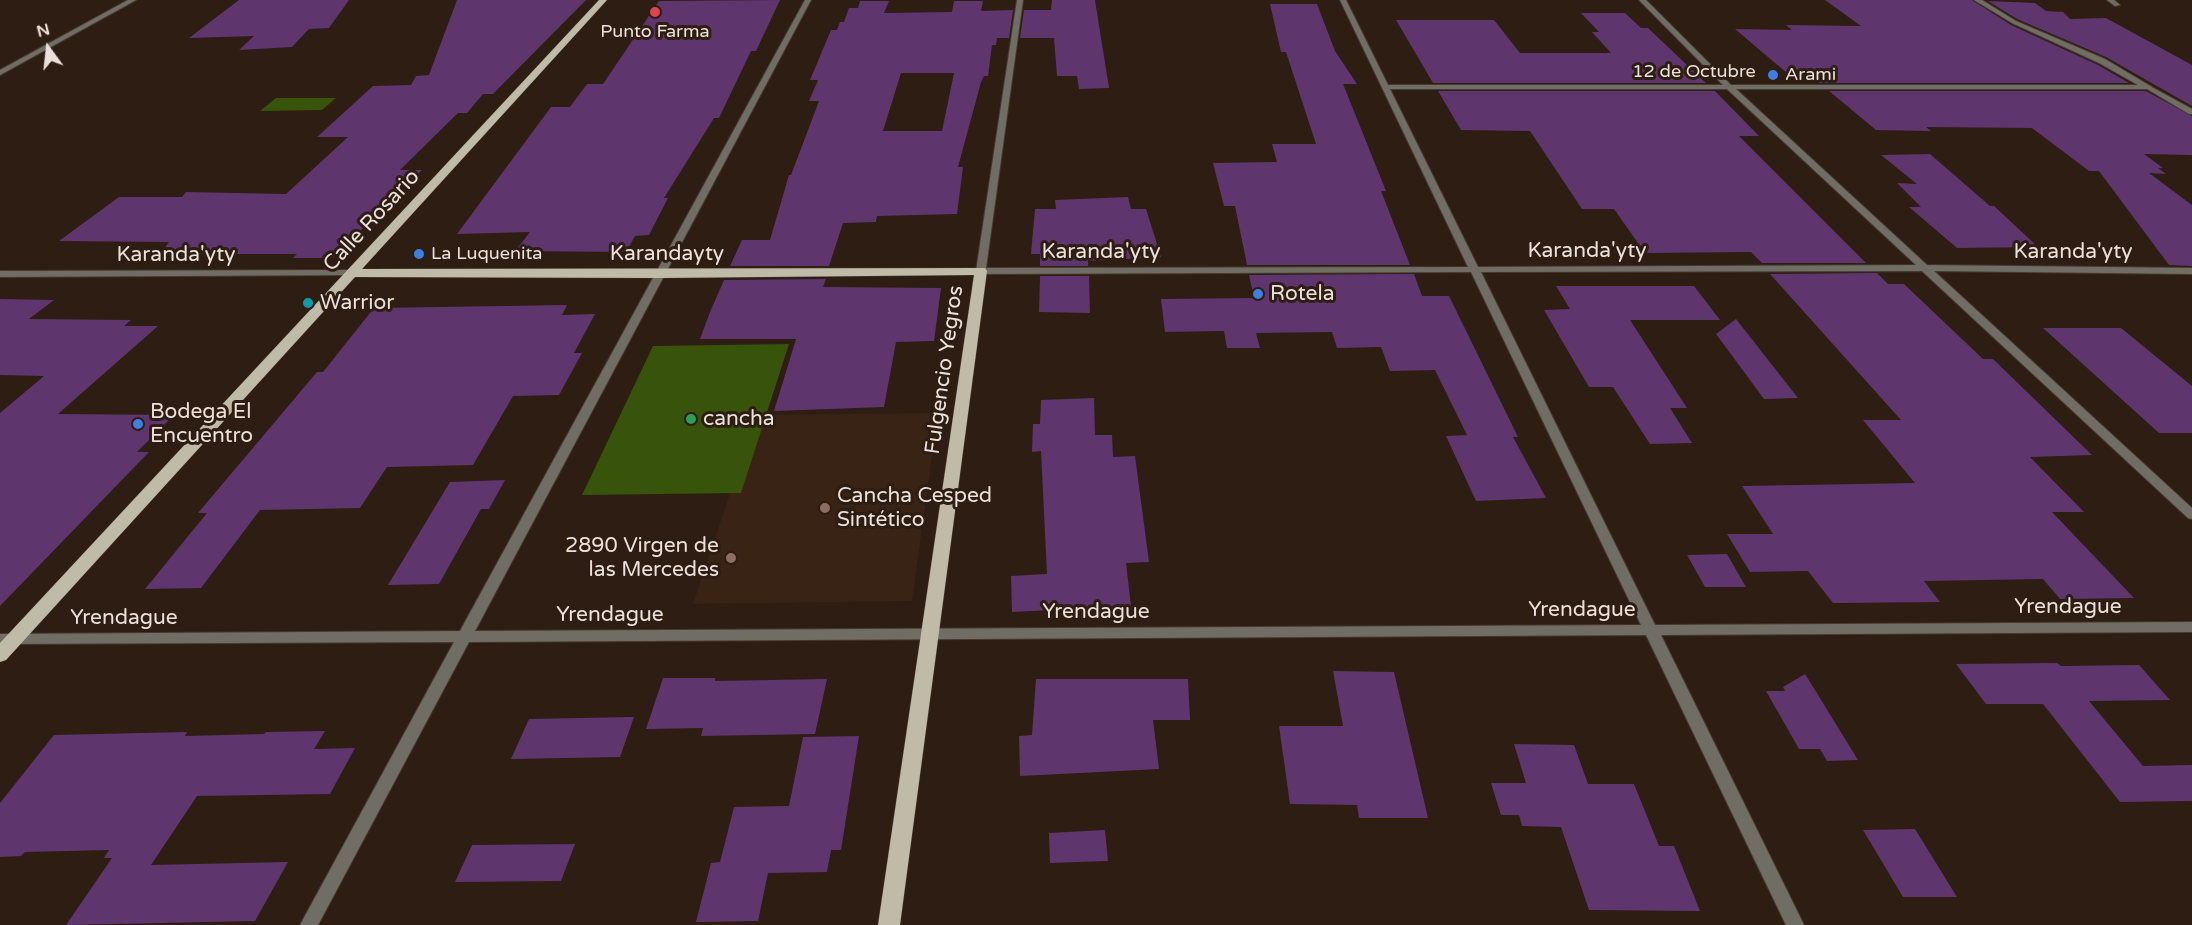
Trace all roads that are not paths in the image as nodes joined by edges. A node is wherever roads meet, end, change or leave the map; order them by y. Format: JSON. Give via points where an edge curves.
{"nodes":[{"id":1,"x":133,"y":0,"type":"edge"},
{"id":2,"x":603,"y":0,"type":"edge"},
{"id":3,"x":808,"y":0,"type":"edge"},
{"id":4,"x":1020,"y":0,"type":"edge"},
{"id":5,"x":1343,"y":0,"type":"edge"},
{"id":6,"x":1642,"y":0,"type":"edge"},
{"id":7,"x":1977,"y":0,"type":"edge"},
{"id":8,"x":2110,"y":0,"type":"edge"},
{"id":9,"x":2117,"y":5,"type":"dead end"},
{"id":10,"x":0,"y":73,"type":"edge"},
{"id":11,"x":1384,"y":87,"type":"junction"},
{"id":12,"x":1729,"y":87,"type":"junction"},
{"id":13,"x":2148,"y":87,"type":"junction"},
{"id":14,"x":2188,"y":107,"type":"edge"},
{"id":15,"x":2192,"y":112,"type":"edge"},
{"id":16,"x":1925,"y":268,"type":"junction"},
{"id":17,"x":1473,"y":269,"type":"junction"},
{"id":18,"x":981,"y":271,"type":"junction"},
{"id":19,"x":2192,"y":271,"type":"edge"},
{"id":20,"x":353,"y":273,"type":"junction"},
{"id":21,"x":0,"y":274,"type":"edge"},
{"id":22,"x":660,"y":274,"type":"junction"},
{"id":23,"x":2192,"y":514,"type":"edge"},
{"id":24,"x":2192,"y":627,"type":"edge"},
{"id":25,"x":1650,"y":630,"type":"junction"},
{"id":26,"x":930,"y":634,"type":"junction"},
{"id":27,"x":464,"y":637,"type":"junction"},
{"id":28,"x":7,"y":639,"type":"edge"},
{"id":29,"x":0,"y":655,"type":"edge"},
{"id":30,"x":309,"y":925,"type":"edge"},
{"id":31,"x":889,"y":925,"type":"edge"},
{"id":32,"x":1795,"y":925,"type":"edge"}],
"edges":[{"from":1,"to":10,"type":"street"},
{"from":2,"to":20,"type":"main road","name":"Calle Rosario"},
{"from":3,"to":22,"type":"street"},
{"from":4,"to":18,"type":"street","name":"Fulgencio Yegros"},
{"from":5,"to":11,"type":"street"},
{"from":6,"to":12,"type":"street"},
{"from":7,"to":13,"type":"street"},
{"from":8,"to":9,"type":"street"},
{"from":11,"to":12,"type":"street","name":"12 de Octubre"},
{"from":11,"to":17,"type":"street"},
{"from":12,"to":13,"type":"street","name":"12 de Octubre"},
{"from":12,"to":16,"type":"street"},
{"from":13,"to":14,"type":"street"},
{"from":14,"to":15,"type":"street"},
{"from":16,"to":17,"type":"street","name":"Karanda'yty"},
{"from":16,"to":19,"type":"street","name":"Karanda'yty"},
{"from":16,"to":23,"type":"street"},
{"from":17,"to":18,"type":"street","name":"Karanda'yty"},
{"from":17,"to":25,"type":"street"},
{"from":18,"to":22,"type":"main road","name":"Karandayty"},
{"from":18,"to":26,"type":"main road","name":"Fulgencio Yegros"},
{"from":20,"to":21,"type":"street","name":"Karanda'yty"},
{"from":20,"to":22,"type":"main road","name":"Karandayty"},
{"from":20,"to":28,"type":"main road","name":"Calle Rosario"},
{"from":22,"to":27,"type":"street"},
{"from":24,"to":25,"type":"street","name":"Yrendague"},
{"from":25,"to":26,"type":"street","name":"Yrendague"},
{"from":25,"to":32,"type":"street"},
{"from":26,"to":27,"type":"street","name":"Yrendague"},
{"from":26,"to":31,"type":"main road","name":"Fulgencio Yegros"},
{"from":27,"to":28,"type":"street","name":"Yrendague"},
{"from":27,"to":30,"type":"street"},
{"from":28,"to":29,"type":"main road","name":"Calle Rosario"}]}
